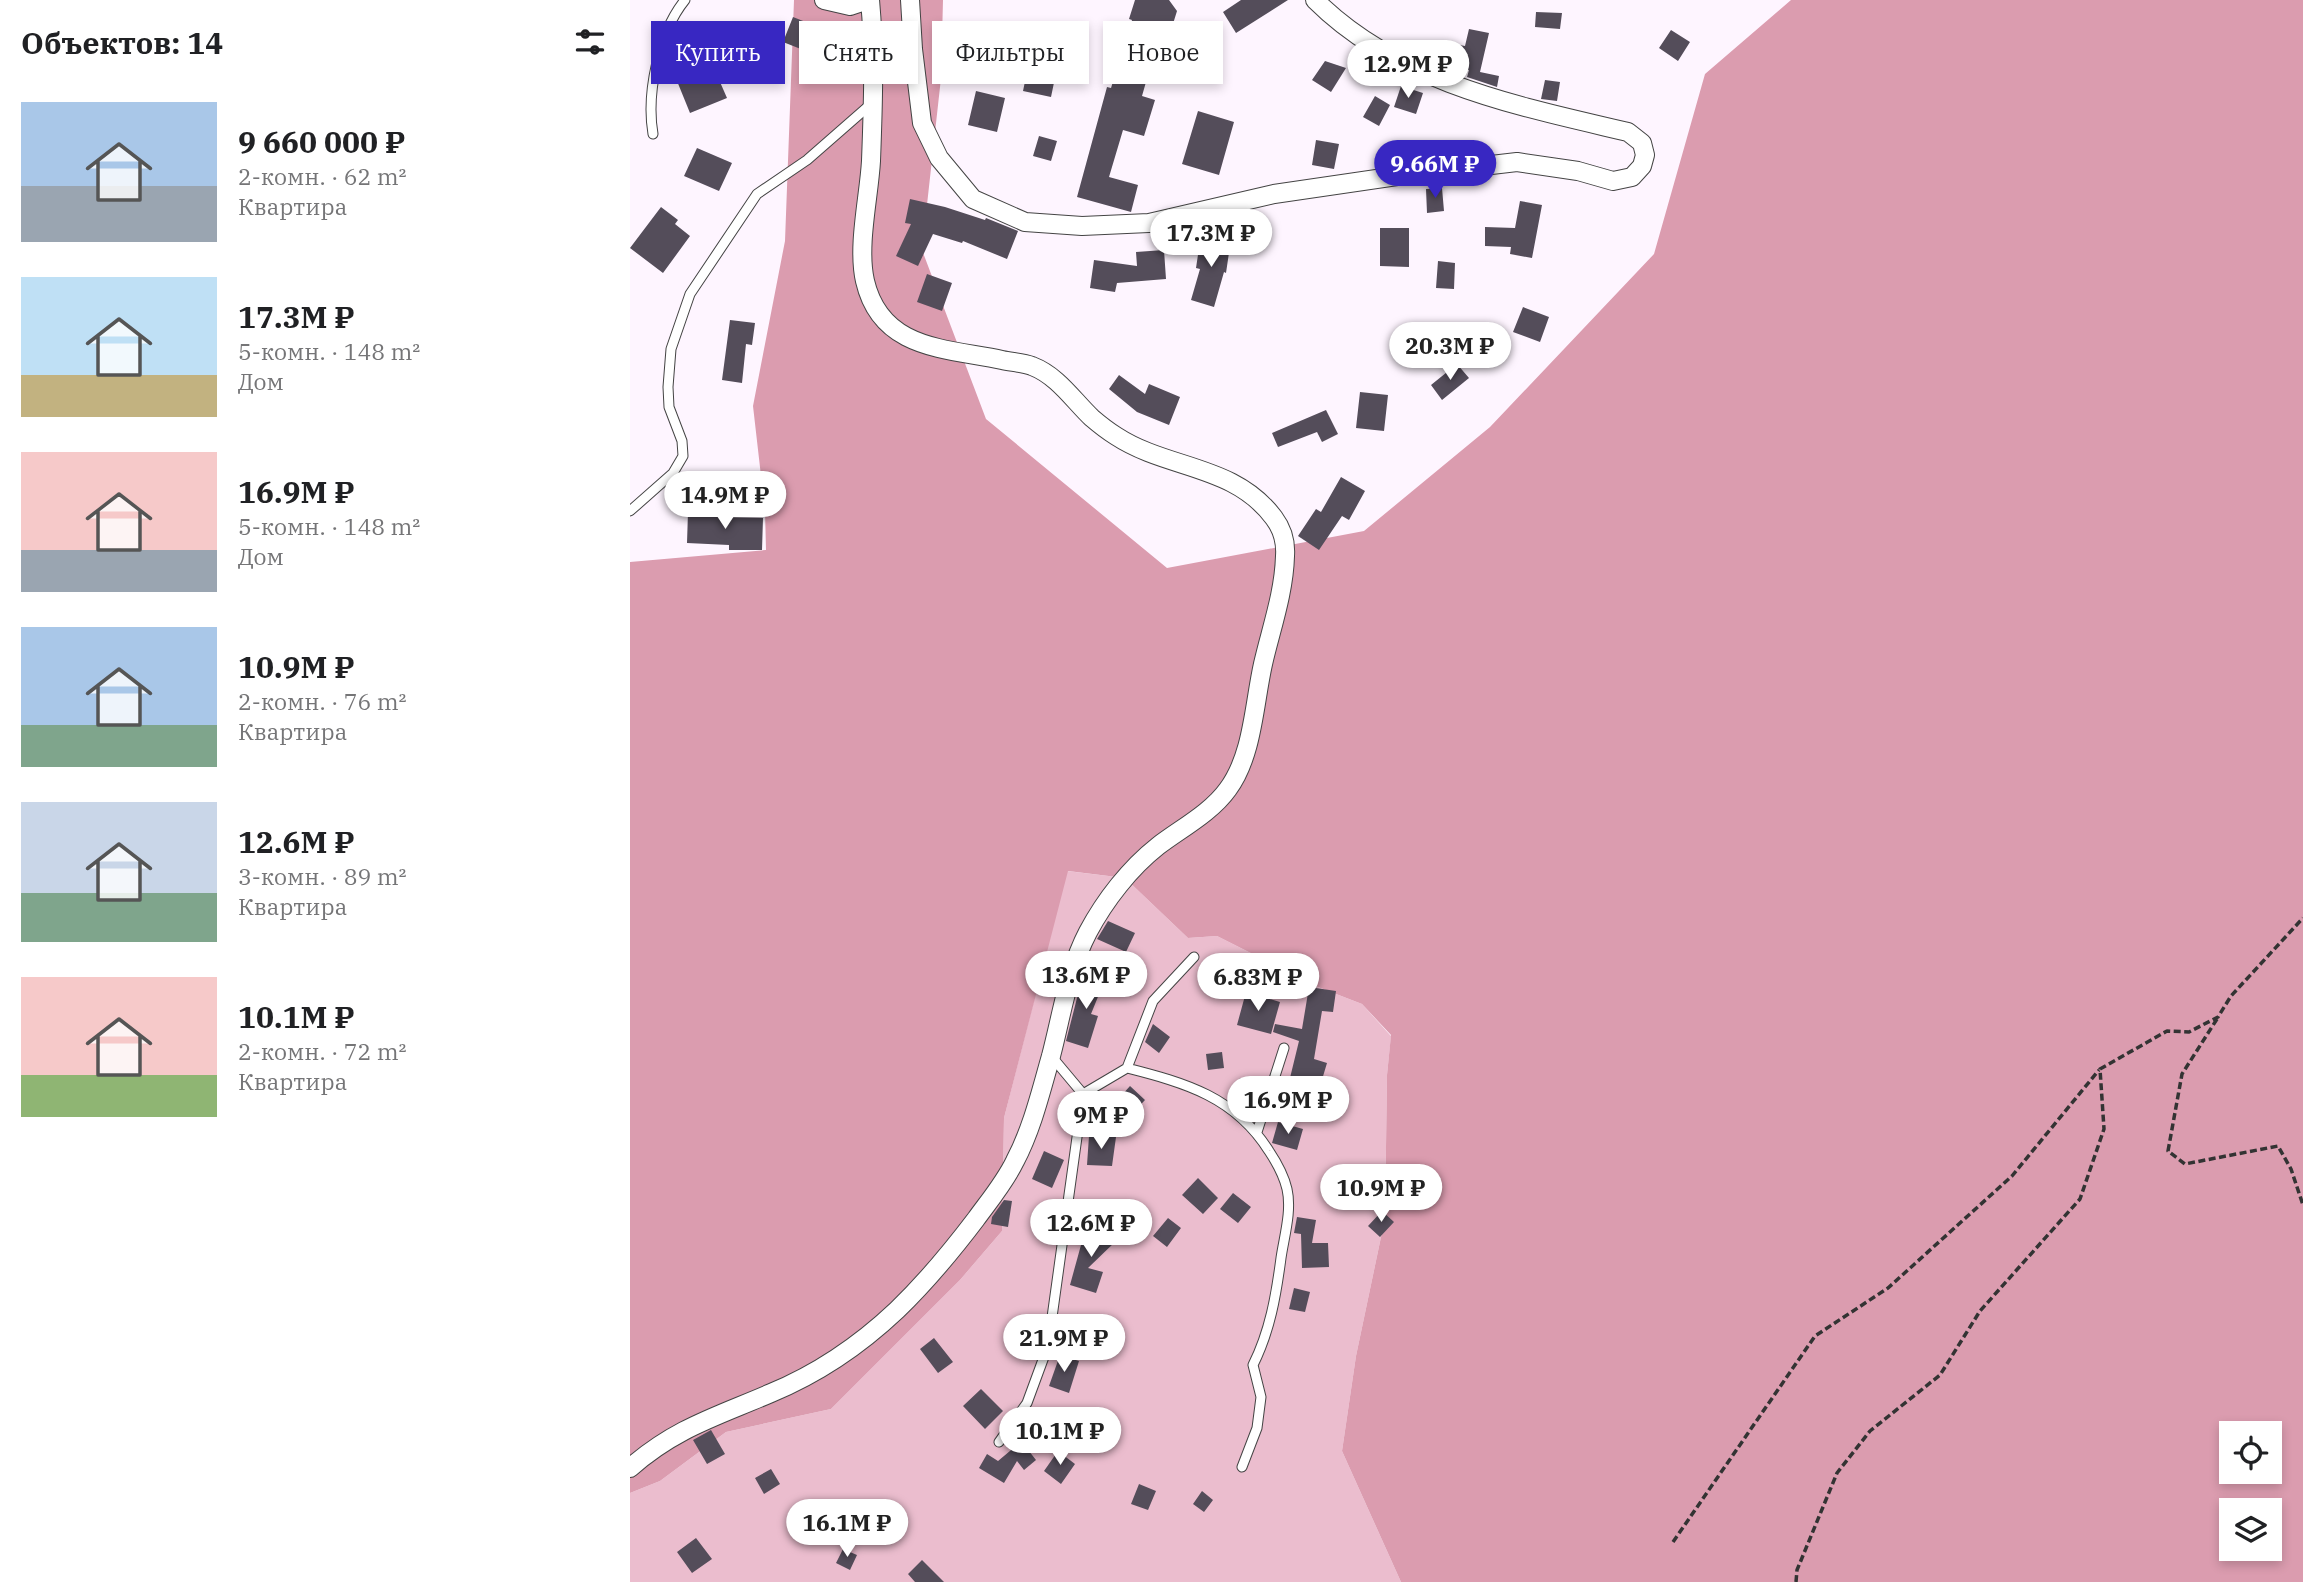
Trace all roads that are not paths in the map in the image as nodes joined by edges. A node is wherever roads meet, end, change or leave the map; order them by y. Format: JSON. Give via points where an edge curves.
{"nodes":[{"id":1,"x":685,"y":0,"type":"edge"},
{"id":2,"x":824,"y":0,"type":"edge"},
{"id":3,"x":869,"y":0,"type":"edge"},
{"id":4,"x":910,"y":0,"type":"edge"},
{"id":5,"x":1315,"y":0,"type":"edge"},
{"id":6,"x":872,"y":103,"type":"junction"},
{"id":7,"x":653,"y":134,"type":"dead end"},
{"id":8,"x":630,"y":511,"type":"edge"},
{"id":9,"x":1195,"y":957,"type":"dead end"},
{"id":10,"x":1284,"y":1048,"type":"dead end"},
{"id":11,"x":1051,"y":1056,"type":"junction"},
{"id":12,"x":1127,"y":1068,"type":"junction"},
{"id":13,"x":1083,"y":1094,"type":"junction"},
{"id":14,"x":1257,"y":1132,"type":"junction"},
{"id":15,"x":999,"y":1442,"type":"dead end"},
{"id":16,"x":1242,"y":1467,"type":"dead end"},
{"id":17,"x":630,"y":1468,"type":"edge"}],
"edges":[{"from":1,"to":7,"type":"lane","via":[[673,15],[652,84]]},
{"from":2,"to":3,"type":"street","via":[[850,6]]},
{"from":3,"to":6,"type":"street","via":[[874,34]]},
{"from":4,"to":5,"type":"street","via":[[922,122],[939,158],[973,199],[1025,222],[1082,226],[1149,223],[1274,194],[1517,162],[1613,181],[1632,177],[1642,166],[1642,143],[1628,132],[1472,93],[1405,64],[1360,37]]},
{"from":6,"to":8,"type":"lane","via":[[807,160],[757,194],[690,294],[671,349],[668,387],[683,456],[673,473]]},
{"from":6,"to":11,"type":"street","via":[[864,278],[873,303],[890,328],[916,342],[1034,367],[1068,390],[1092,418],[1121,439],[1218,474],[1252,495],[1283,532],[1283,580],[1237,773],[1226,792],[1151,852],[1110,896],[1075,959]]},
{"from":9,"to":12,"type":"lane","via":[[1153,1001]]},
{"from":10,"to":14,"type":"lane"},
{"from":11,"to":13,"type":"lane"},
{"from":11,"to":17,"type":"street","via":[[1016,1161],[939,1268],[895,1311],[831,1361],[775,1392],[677,1433]]},
{"from":12,"to":13,"type":"lane"},
{"from":12,"to":14,"type":"lane","via":[[1185,1083],[1239,1113]]},
{"from":13,"to":15,"type":"lane","via":[[1048,1346],[1027,1403]]},
{"from":14,"to":16,"type":"lane","via":[[1279,1167],[1288,1190],[1288,1211],[1273,1312],[1253,1365],[1261,1397],[1257,1428]]}]}
